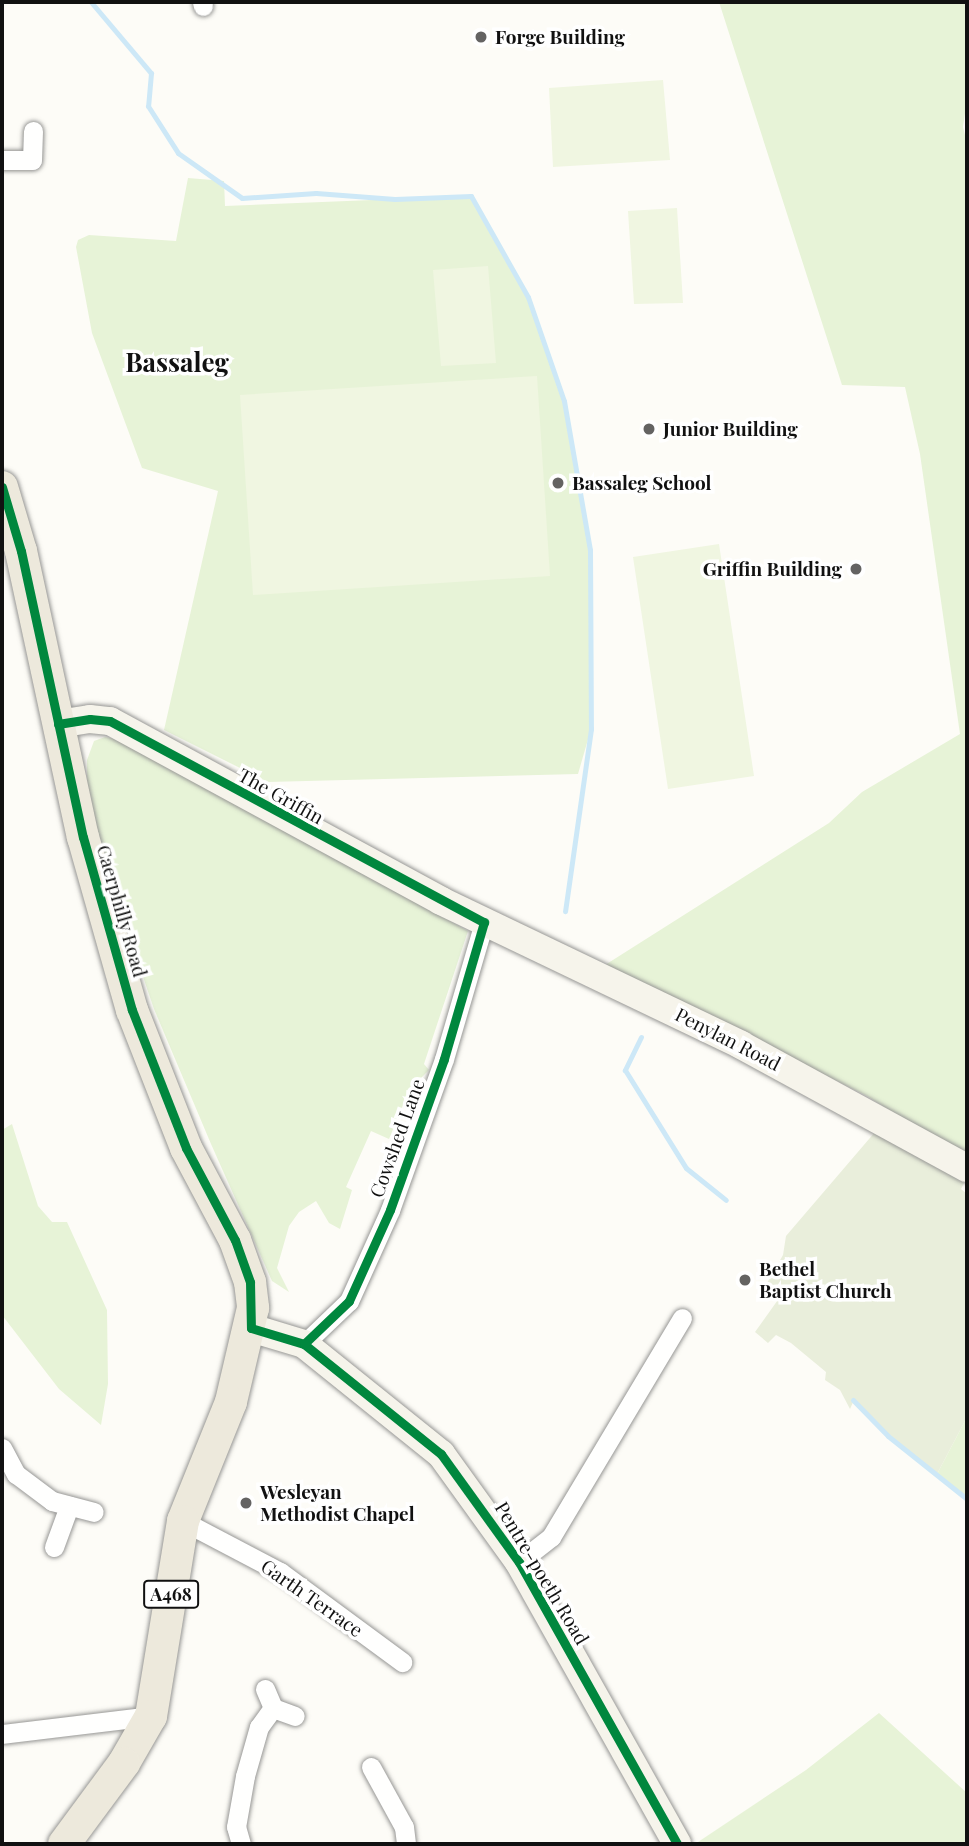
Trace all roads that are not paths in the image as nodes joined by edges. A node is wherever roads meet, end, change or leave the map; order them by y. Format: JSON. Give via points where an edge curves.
{"nodes":[{"id":1,"x":33,"y":131,"type":"dead end"},
{"id":2,"x":2,"y":160,"type":"edge"},
{"id":3,"x":2,"y":487,"type":"edge"},
{"id":4,"x":58,"y":724,"type":"junction"},
{"id":5,"x":484,"y":922,"type":"junction"},
{"id":6,"x":967,"y":1168,"type":"edge"},
{"id":7,"x":682,"y":1318,"type":"dead end"},
{"id":8,"x":251,"y":1328,"type":"junction"},
{"id":9,"x":304,"y":1344,"type":"junction"},
{"id":10,"x":2,"y":1448,"type":"edge"},
{"id":11,"x":69,"y":1506,"type":"junction"},
{"id":12,"x":94,"y":1512,"type":"dead end"},
{"id":13,"x":183,"y":1521,"type":"junction"},
{"id":14,"x":54,"y":1547,"type":"dead end"},
{"id":15,"x":519,"y":1562,"type":"junction"},
{"id":16,"x":401,"y":1662,"type":"dead end"},
{"id":17,"x":151,"y":1716,"type":"junction"},
{"id":18,"x":295,"y":1716,"type":"dead end"},
{"id":19,"x":5,"y":1729,"type":"edge"},
{"id":20,"x":371,"y":1767,"type":"dead end"},
{"id":21,"x":64,"y":1844,"type":"edge"},
{"id":22,"x":241,"y":1844,"type":"edge"},
{"id":23,"x":406,"y":1844,"type":"edge"},
{"id":24,"x":677,"y":1844,"type":"edge"}],
"edges":[{"from":1,"to":2,"type":"street","via":[[32,160]]},
{"from":3,"to":4,"type":"main road","name":"Caerphilly Road","number":"A468"},
{"from":4,"to":5,"type":"street","name":"The Griffin","via":[[110,721]]},
{"from":4,"to":8,"type":"main road","name":"Caerphilly Road","number":"A468","via":[[83,837],[132,1010],[186,1148],[235,1240],[250,1282]]},
{"from":5,"to":6,"type":"street","name":"Penylan Road","via":[[741,1045]]},
{"from":5,"to":9,"type":"street","name":"Cowshed Lane","via":[[444,1059],[390,1210],[349,1301]]},
{"from":7,"to":15,"type":"street","via":[[551,1537]]},
{"from":8,"to":9,"type":"street","name":"Pentre-poeth Road"},
{"from":8,"to":13,"type":"main road","name":"Caerphilly Road","number":"A468","via":[[231,1402]]},
{"from":9,"to":15,"type":"street","name":"Pentre-poeth Road","via":[[441,1454]]},
{"from":10,"to":11,"type":"street","via":[[16,1474],[52,1501]]},
{"from":11,"to":12,"type":"street"},
{"from":11,"to":14,"type":"street"},
{"from":13,"to":16,"type":"street","name":"Garth Terrace","via":[[280,1572]]},
{"from":13,"to":17,"type":"main road","name":"Caerphilly Road","number":"A468"},
{"from":15,"to":24,"type":"street","name":"Pentre-poeth Road"},
{"from":17,"to":19,"type":"street"},
{"from":17,"to":21,"type":"main road","name":"Caerphilly Road","number":"A468","via":[[124,1763]]},
{"from":18,"to":22,"type":"street","via":[[269,1698],[245,1776],[236,1827]]},
{"from":20,"to":23,"type":"street","via":[[404,1826]]}]}
